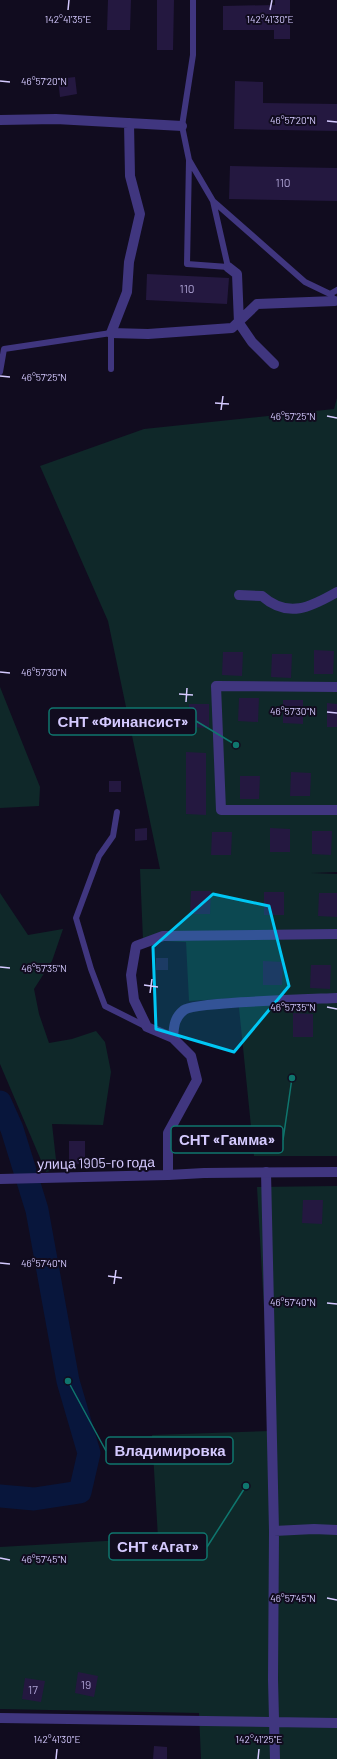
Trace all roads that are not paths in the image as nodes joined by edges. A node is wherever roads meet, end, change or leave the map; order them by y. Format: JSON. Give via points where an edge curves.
{"nodes":[{"id":1,"x":193,"y":0,"type":"edge"},
{"id":2,"x":0,"y":120,"type":"edge"},
{"id":3,"x":129,"y":123,"type":"junction"},
{"id":4,"x":182,"y":126,"type":"junction"},
{"id":5,"x":189,"y":160,"type":"junction"},
{"id":6,"x":212,"y":202,"type":"junction"},
{"id":7,"x":228,"y":267,"type":"junction"},
{"id":8,"x":337,"y":290,"type":"edge"},
{"id":9,"x":332,"y":298,"type":"junction"},
{"id":10,"x":239,"y":323,"type":"junction"},
{"id":11,"x":111,"y":333,"type":"junction"},
{"id":12,"x":274,"y":364,"type":"dead end"},
{"id":13,"x":111,"y":369,"type":"dead end"},
{"id":14,"x":0,"y":372,"type":"edge"},
{"id":15,"x":337,"y":592,"type":"edge"},
{"id":16,"x":239,"y":596,"type":"dead end"},
{"id":17,"x":337,"y":686,"type":"edge"},
{"id":18,"x":337,"y":810,"type":"edge"},
{"id":19,"x":117,"y":812,"type":"dead end"},
{"id":20,"x":337,"y":934,"type":"edge"},
{"id":21,"x":337,"y":998,"type":"edge"},
{"id":22,"x":147,"y":1027,"type":"junction"},
{"id":23,"x":173,"y":1038,"type":"junction"},
{"id":24,"x":266,"y":1172,"type":"junction"},
{"id":25,"x":337,"y":1172,"type":"edge"},
{"id":26,"x":168,"y":1176,"type":"junction"},
{"id":27,"x":3,"y":1179,"type":"edge"},
{"id":28,"x":337,"y":1530,"type":"edge"},
{"id":29,"x":274,"y":1531,"type":"junction"},
{"id":30,"x":0,"y":1718,"type":"edge"},
{"id":31,"x":275,"y":1723,"type":"junction"},
{"id":32,"x":337,"y":1723,"type":"edge"},
{"id":33,"x":275,"y":1759,"type":"edge"}],
"edges":[{"from":1,"to":4,"type":"lane","via":[[193,55]]},
{"from":2,"to":3,"type":"street","via":[[56,119]]},
{"from":3,"to":4,"type":"street"},
{"from":3,"to":11,"type":"street","via":[[130,176],[140,214],[129,262],[127,292]]},
{"from":4,"to":5,"type":"lane"},
{"from":5,"to":6,"type":"lane"},
{"from":5,"to":7,"type":"lane","via":[[187,264]]},
{"from":6,"to":7,"type":"lane"},
{"from":6,"to":9,"type":"lane","via":[[305,282]]},
{"from":7,"to":10,"type":"street","via":[[237,274]]},
{"from":8,"to":9,"type":"lane"},
{"from":9,"to":10,"type":"street","via":[[258,304]]},
{"from":10,"to":11,"type":"street","via":[[232,328],[148,334]]},
{"from":10,"to":12,"type":"street","via":[[252,342]]},
{"from":11,"to":13,"type":"lane"},
{"from":11,"to":14,"type":"lane","via":[[4,349]]},
{"from":15,"to":16,"type":"street","via":[[311,607],[289,610],[270,603],[262,596]]},
{"from":17,"to":18,"type":"street","via":[[216,686],[221,810]]},
{"from":19,"to":22,"type":"lane","via":[[113,836],[99,856],[76,918],[105,1006]]},
{"from":20,"to":22,"type":"street","via":[[163,936],[136,946],[131,975],[134,1000]]},
{"from":21,"to":23,"type":"street","via":[[230,1003],[185,1009],[175,1020]]},
{"from":22,"to":23,"type":"street"},
{"from":23,"to":26,"type":"street","via":[[191,1056],[197,1080],[168,1133]]},
{"from":24,"to":25,"type":"street","name":"улица 1905-го года"},
{"from":24,"to":26,"type":"street","name":"улица 1905-го года"},
{"from":24,"to":29,"type":"street"},
{"from":26,"to":27,"type":"street","name":"улица 1905-го года"},
{"from":28,"to":29,"type":"street"},
{"from":29,"to":31,"type":"street"},
{"from":30,"to":31,"type":"street"},
{"from":31,"to":32,"type":"street"},
{"from":31,"to":33,"type":"street"}]}
